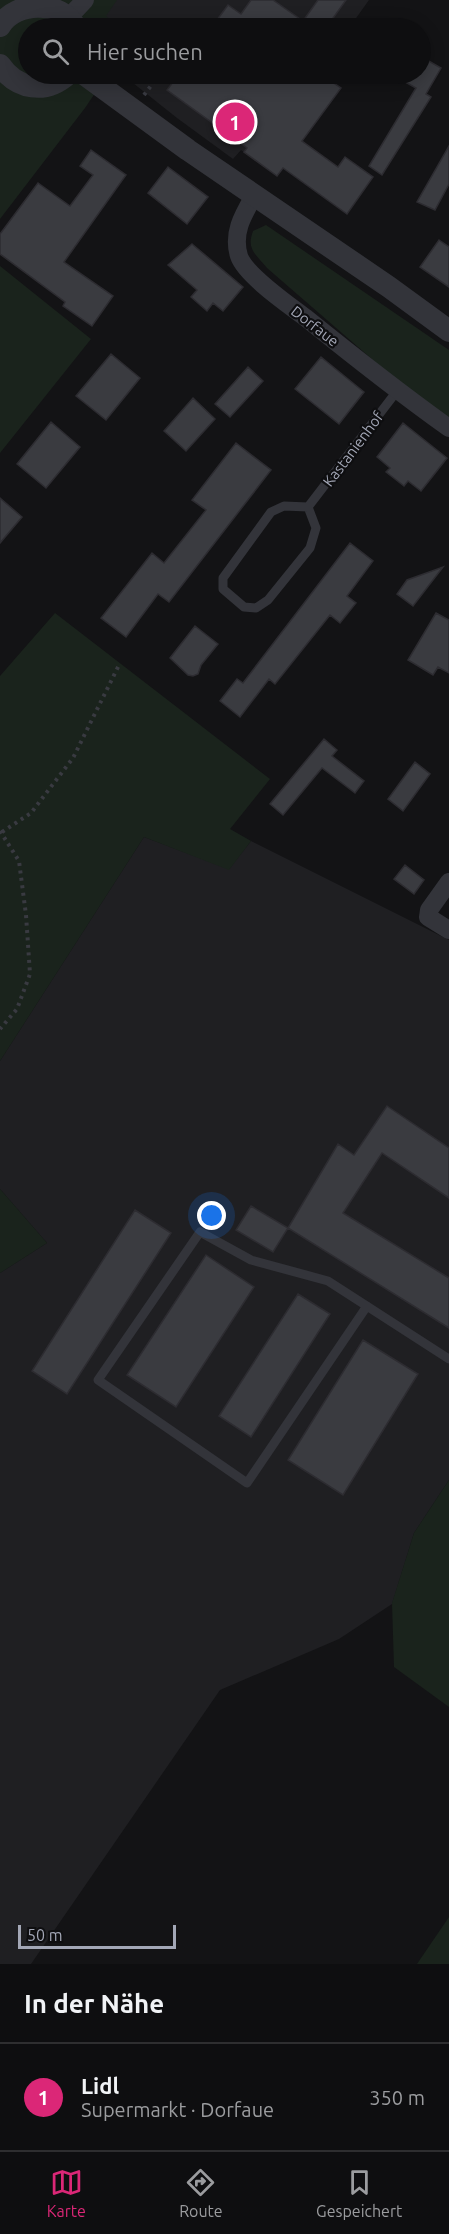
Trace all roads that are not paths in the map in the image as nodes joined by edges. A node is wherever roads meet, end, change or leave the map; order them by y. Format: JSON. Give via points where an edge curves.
{"nodes":[{"id":1,"x":85,"y":0,"type":"edge"},
{"id":2,"x":18,"y":3,"type":"edge"},
{"id":3,"x":68,"y":18,"type":"edge"},
{"id":4,"x":75,"y":18,"type":"edge"},
{"id":5,"x":0,"y":26,"type":"edge"},
{"id":6,"x":0,"y":65,"type":"edge"},
{"id":7,"x":18,"y":81,"type":"edge"},
{"id":8,"x":24,"y":84,"type":"edge"},
{"id":9,"x":52,"y":84,"type":"edge"},
{"id":10,"x":98,"y":84,"type":"edge"},
{"id":11,"x":254,"y":196,"type":"junction"},
{"id":12,"x":449,"y":331,"type":"edge"},
{"id":13,"x":397,"y":391,"type":"junction"},
{"id":14,"x":449,"y":428,"type":"edge"},
{"id":15,"x":308,"y":507,"type":"junction"},
{"id":16,"x":449,"y":882,"type":"edge"},
{"id":17,"x":449,"y":930,"type":"edge"},
{"id":18,"x":367,"y":1306,"type":"junction"},
{"id":19,"x":449,"y":1359,"type":"edge"}],
"edges":[{"from":1,"to":4,"type":"street"},
{"from":2,"to":3,"type":"street","via":[[46,4]]},
{"from":2,"to":5,"type":"street"},
{"from":6,"to":7,"type":"street"},
{"from":8,"to":9,"type":"street"},
{"from":10,"to":11,"type":"street"},
{"from":11,"to":12,"type":"street"},
{"from":11,"to":13,"type":"street","name":"Dorfaue","via":[[239,224],[236,240],[240,258],[266,287]]},
{"from":13,"to":14,"type":"street","name":"Dorfaue"},
{"from":13,"to":15,"type":"lane","name":"Kastanienhof"},
{"from":15,"to":15,"type":"lane","via":[[316,528],[310,548],[268,600],[256,608],[244,607],[223,590],[223,578],[266,517],[284,506]]},
{"from":16,"to":17,"type":"street","via":[[428,916]]},
{"from":18,"to":18,"type":"lane","via":[[328,1281],[252,1260],[200,1232],[98,1380],[247,1483]]},
{"from":18,"to":19,"type":"lane"}]}
